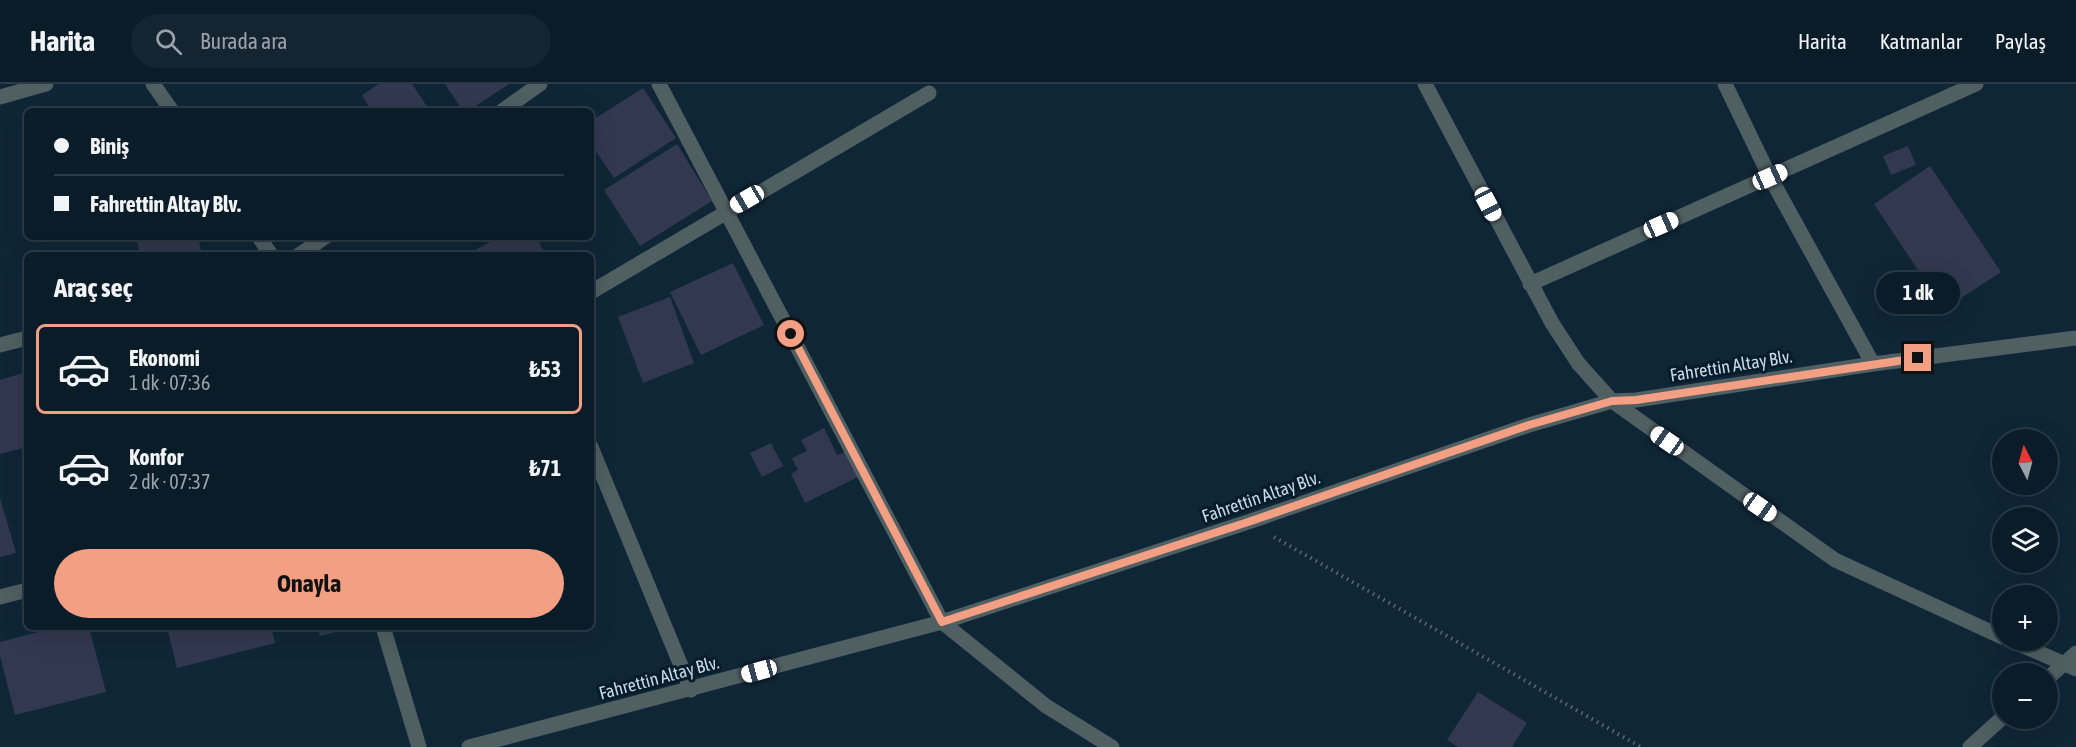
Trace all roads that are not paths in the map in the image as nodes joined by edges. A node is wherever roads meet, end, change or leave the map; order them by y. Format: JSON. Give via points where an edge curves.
{"nodes":[{"id":1,"x":46,"y":84,"type":"edge"},
{"id":2,"x":153,"y":84,"type":"edge"},
{"id":3,"x":540,"y":84,"type":"edge"},
{"id":4,"x":659,"y":84,"type":"edge"},
{"id":5,"x":1425,"y":84,"type":"edge"},
{"id":6,"x":1725,"y":84,"type":"edge"},
{"id":7,"x":1976,"y":84,"type":"edge"},
{"id":8,"x":929,"y":93,"type":"dead end"},
{"id":9,"x":0,"y":97,"type":"edge"},
{"id":10,"x":170,"y":108,"type":"edge"},
{"id":11,"x":506,"y":108,"type":"edge"},
{"id":12,"x":1770,"y":177,"type":"junction"},
{"id":13,"x":726,"y":211,"type":"junction"},
{"id":14,"x":321,"y":240,"type":"edge"},
{"id":15,"x":303,"y":252,"type":"edge"},
{"id":16,"x":1530,"y":284,"type":"junction"},
{"id":17,"x":594,"y":290,"type":"edge"},
{"id":18,"x":2076,"y":338,"type":"edge"},
{"id":19,"x":24,"y":339,"type":"edge"},
{"id":20,"x":0,"y":345,"type":"edge"},
{"id":21,"x":1873,"y":364,"type":"junction"},
{"id":22,"x":1612,"y":401,"type":"junction"},
{"id":23,"x":594,"y":454,"type":"edge"},
{"id":24,"x":24,"y":591,"type":"edge"},
{"id":25,"x":0,"y":597,"type":"edge"},
{"id":26,"x":942,"y":622,"type":"junction"},
{"id":27,"x":384,"y":630,"type":"edge"},
{"id":28,"x":1992,"y":632,"type":"edge"},
{"id":29,"x":2034,"y":651,"type":"edge"},
{"id":30,"x":2076,"y":653,"type":"edge"},
{"id":31,"x":2069,"y":667,"type":"edge"},
{"id":32,"x":691,"y":690,"type":"junction"},
{"id":33,"x":1992,"y":727,"type":"edge"},
{"id":34,"x":419,"y":747,"type":"edge"},
{"id":35,"x":469,"y":747,"type":"edge"},
{"id":36,"x":1112,"y":747,"type":"edge"},
{"id":37,"x":1970,"y":747,"type":"edge"}],
"edges":[{"from":1,"to":9,"type":"street"},
{"from":2,"to":10,"type":"street"},
{"from":3,"to":11,"type":"street"},
{"from":4,"to":13,"type":"street"},
{"from":5,"to":16,"type":"street"},
{"from":6,"to":12,"type":"street"},
{"from":7,"to":12,"type":"street"},
{"from":8,"to":13,"type":"street"},
{"from":12,"to":16,"type":"street"},
{"from":12,"to":21,"type":"street"},
{"from":13,"to":17,"type":"street"},
{"from":13,"to":26,"type":"street"},
{"from":14,"to":15,"type":"street"},
{"from":16,"to":22,"type":"street","via":[[1578,363]]},
{"from":18,"to":21,"type":"street","name":"Fahrettin Altay Blv."},
{"from":19,"to":20,"type":"street"},
{"from":21,"to":22,"type":"street","name":"Fahrettin Altay Blv."},
{"from":22,"to":26,"type":"street","name":"Fahrettin Altay Blv."},
{"from":22,"to":28,"type":"street","via":[[1834,560]]},
{"from":23,"to":32,"type":"street"},
{"from":24,"to":25,"type":"street"},
{"from":26,"to":32,"type":"street","name":"Fahrettin Altay Blv."},
{"from":26,"to":36,"type":"street","via":[[1046,706]]},
{"from":27,"to":34,"type":"street"},
{"from":29,"to":31,"type":"street"},
{"from":30,"to":31,"type":"street"},
{"from":32,"to":35,"type":"street","name":"Fahrettin Altay Blv."},
{"from":33,"to":37,"type":"street"}]}
